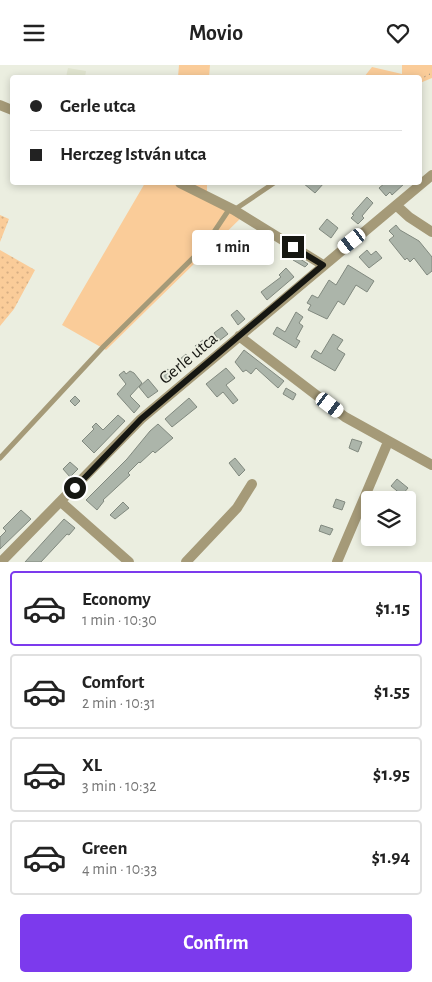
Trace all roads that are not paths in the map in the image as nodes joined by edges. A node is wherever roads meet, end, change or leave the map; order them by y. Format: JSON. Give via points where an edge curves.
{"nodes":[{"id":1,"x":432,"y":175,"type":"edge"},
{"id":2,"x":422,"y":184,"type":"edge"},
{"id":3,"x":184,"y":185,"type":"edge"},
{"id":4,"x":271,"y":185,"type":"edge"},
{"id":5,"x":421,"y":185,"type":"edge"},
{"id":6,"x":397,"y":206,"type":"junction"},
{"id":7,"x":232,"y":209,"type":"junction"},
{"id":8,"x":432,"y":232,"type":"edge"},
{"id":9,"x":323,"y":265,"type":"junction"},
{"id":10,"x":239,"y":336,"type":"junction"},
{"id":11,"x":388,"y":442,"type":"junction"},
{"id":12,"x":0,"y":458,"type":"edge"},
{"id":13,"x":432,"y":465,"type":"edge"},
{"id":14,"x":252,"y":484,"type":"dead end"},
{"id":15,"x":62,"y":501,"type":"junction"},
{"id":16,"x":1,"y":562,"type":"edge"},
{"id":17,"x":129,"y":562,"type":"edge"},
{"id":18,"x":186,"y":562,"type":"edge"},
{"id":19,"x":337,"y":562,"type":"edge"}],
"edges":[{"from":1,"to":2,"type":"street","name":"Gerle utca"},
{"from":3,"to":7,"type":"street"},
{"from":4,"to":7,"type":"lane"},
{"from":5,"to":6,"type":"street","name":"Gerle utca"},
{"from":6,"to":8,"type":"street"},
{"from":6,"to":9,"type":"street","name":"Gerle utca"},
{"from":7,"to":9,"type":"street"},
{"from":7,"to":12,"type":"lane","via":[[204,247],[104,346]]},
{"from":9,"to":10,"type":"street","name":"Gerle utca"},
{"from":10,"to":11,"type":"street","via":[[345,417]]},
{"from":10,"to":15,"type":"street","name":"Gerle utca","via":[[141,419]]},
{"from":11,"to":13,"type":"street"},
{"from":11,"to":19,"type":"street"},
{"from":14,"to":18,"type":"street","via":[[237,509]]},
{"from":15,"to":16,"type":"street","name":"Gerle utca"},
{"from":15,"to":17,"type":"street"}]}
